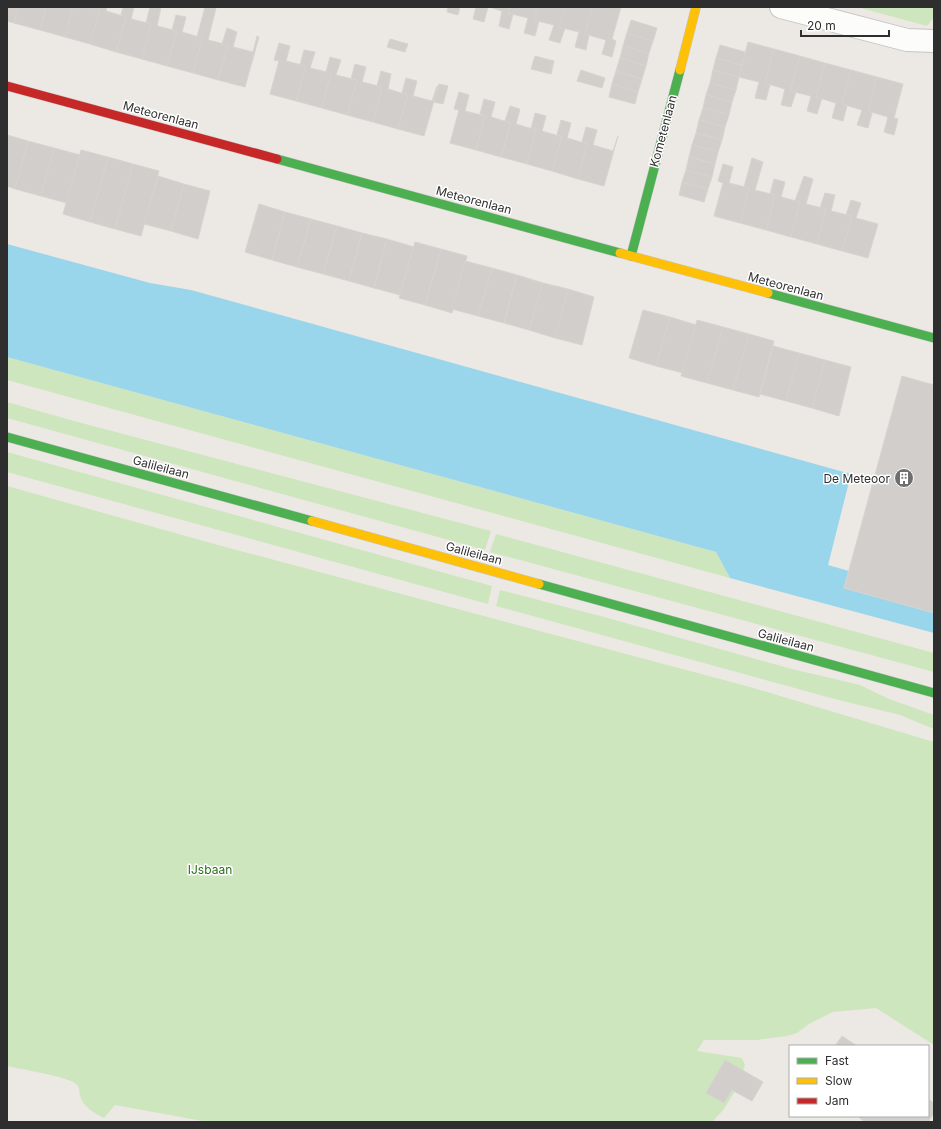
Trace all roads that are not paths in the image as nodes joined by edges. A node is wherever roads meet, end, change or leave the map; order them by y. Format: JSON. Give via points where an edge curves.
{"nodes":[{"id":1,"x":696,"y":7,"type":"edge"},
{"id":2,"x":781,"y":7,"type":"edge"},
{"id":3,"x":934,"y":41,"type":"edge"},
{"id":4,"x":7,"y":86,"type":"edge"},
{"id":5,"x":631,"y":256,"type":"junction"},
{"id":6,"x":934,"y":338,"type":"edge"},
{"id":7,"x":7,"y":437,"type":"edge"},
{"id":8,"x":934,"y":693,"type":"edge"}],
"edges":[{"from":1,"to":5,"type":"street","name":"Kometenlaan"},
{"from":2,"to":3,"type":"street","via":[[907,40]]},
{"from":4,"to":5,"type":"street","name":"Meteorenlaan"},
{"from":5,"to":6,"type":"street","name":"Meteorenlaan"},
{"from":7,"to":8,"type":"street","name":"Galileilaan"}]}
